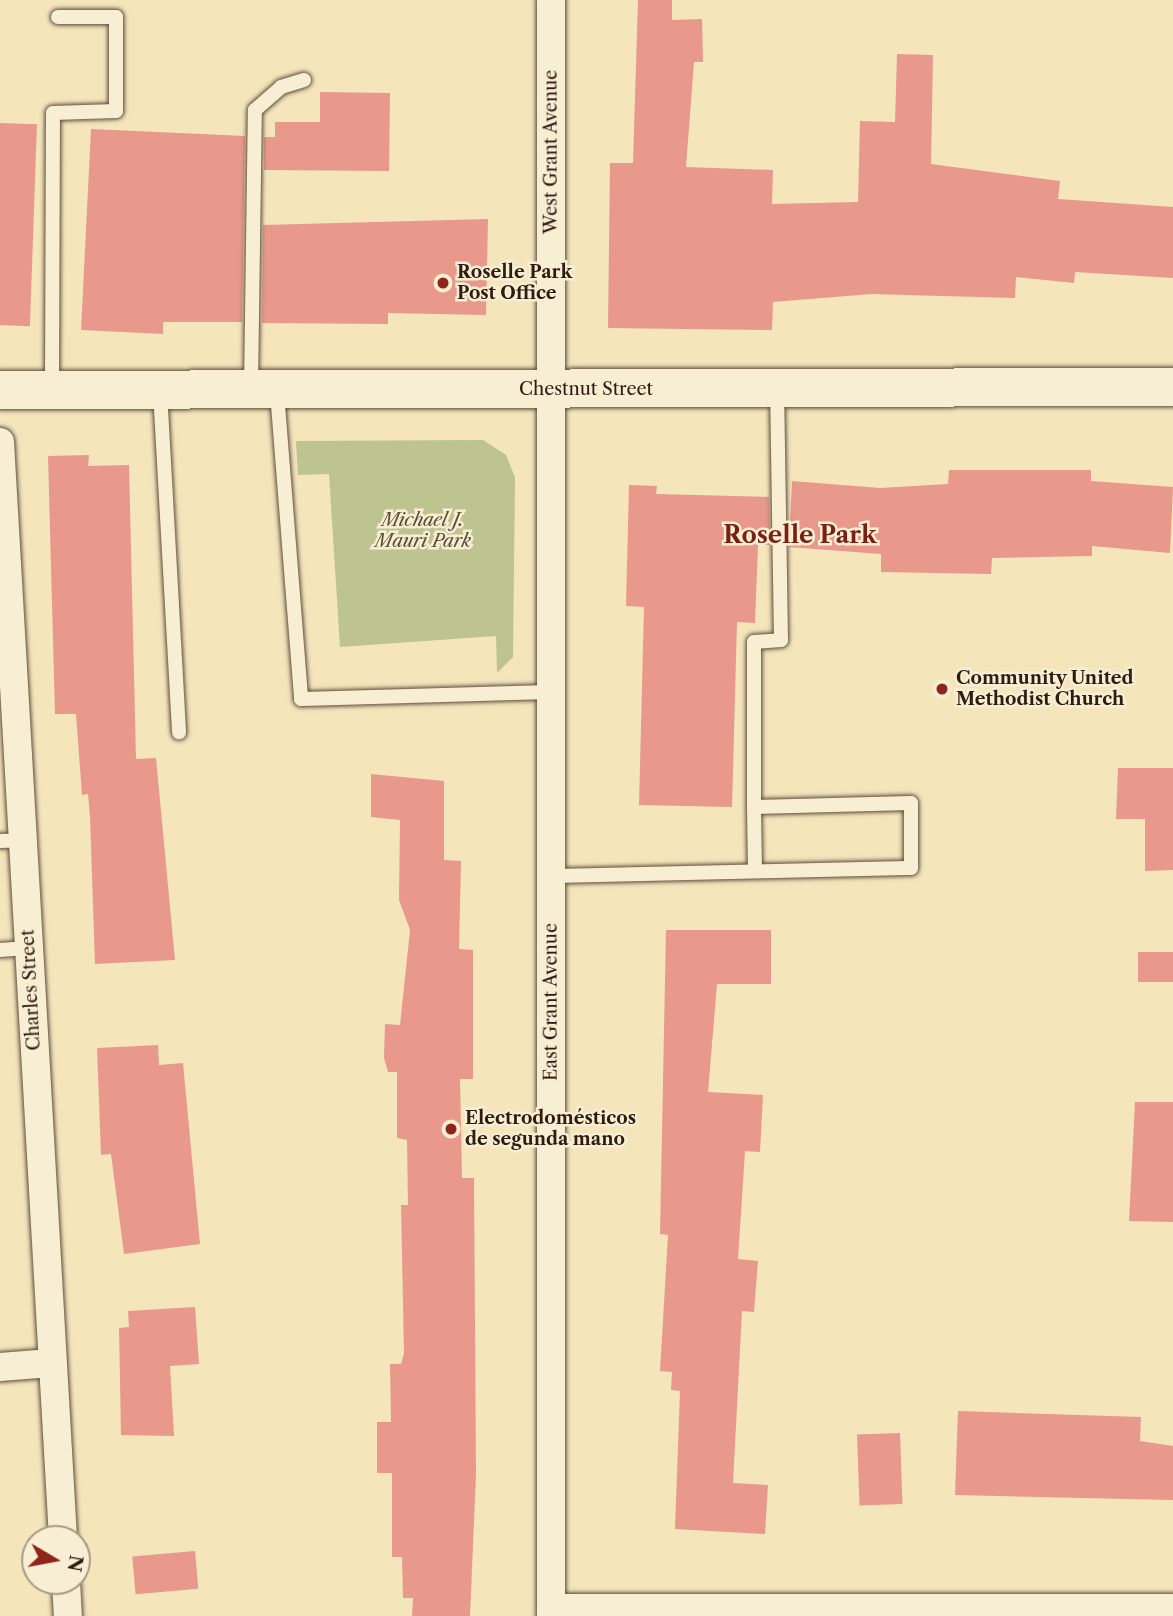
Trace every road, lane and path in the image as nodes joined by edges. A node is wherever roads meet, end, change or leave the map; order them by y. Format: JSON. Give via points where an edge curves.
{"nodes":[{"id":1,"x":551,"y":0,"type":"edge"},
{"id":2,"x":58,"y":17,"type":"dead end"},
{"id":3,"x":304,"y":80,"type":"dead end"},
{"id":4,"x":1173,"y":387,"type":"edge"},
{"id":5,"x":777,"y":388,"type":"junction"},
{"id":6,"x":551,"y":389,"type":"junction"},
{"id":7,"x":0,"y":390,"type":"edge"},
{"id":8,"x":52,"y":390,"type":"junction"},
{"id":9,"x":160,"y":390,"type":"junction"},
{"id":10,"x":264,"y":390,"type":"junction"},
{"id":11,"x":0,"y":442,"type":"edge"},
{"id":12,"x":7,"y":675,"type":"edge"},
{"id":13,"x":551,"y":692,"type":"junction"},
{"id":14,"x":179,"y":732,"type":"dead end"},
{"id":15,"x":754,"y":807,"type":"junction"},
{"id":16,"x":12,"y":840,"type":"edge"},
{"id":17,"x":755,"y":871,"type":"junction"},
{"id":18,"x":551,"y":876,"type":"junction"},
{"id":19,"x":29,"y":948,"type":"junction"},
{"id":20,"x":0,"y":950,"type":"edge"},
{"id":21,"x":51,"y":1363,"type":"junction"},
{"id":22,"x":0,"y":1367,"type":"edge"},
{"id":23,"x":62,"y":1525,"type":"edge"},
{"id":24,"x":67,"y":1595,"type":"edge"},
{"id":25,"x":1173,"y":1608,"type":"edge"},
{"id":26,"x":551,"y":1612,"type":"edge"},
{"id":27,"x":68,"y":1616,"type":"edge"}],
"edges":[{"from":1,"to":6,"type":"street","name":"West Grant Avenue"},
{"from":2,"to":8,"type":"lane","via":[[117,17],[116,111],[53,113]]},
{"from":3,"to":10,"type":"lane","via":[[281,87],[255,110]]},
{"from":4,"to":5,"type":"street","name":"Chestnut Street"},
{"from":5,"to":6,"type":"street","name":"Chestnut Street"},
{"from":5,"to":15,"type":"lane","via":[[780,640],[754,642]]},
{"from":6,"to":10,"type":"street","name":"Chestnut Street"},
{"from":6,"to":13,"type":"street","name":"East Grant Avenue"},
{"from":7,"to":8,"type":"street","name":"Chestnut Street"},
{"from":8,"to":9,"type":"street","name":"Chestnut Street"},
{"from":9,"to":10,"type":"street","name":"Chestnut Street"},
{"from":9,"to":14,"type":"lane"},
{"from":10,"to":13,"type":"lane","via":[[301,699]]},
{"from":11,"to":12,"type":"street","name":"Charles Street"},
{"from":12,"to":16,"type":"street","name":"Charles Street"},
{"from":13,"to":18,"type":"street","name":"East Grant Avenue"},
{"from":15,"to":17,"type":"lane"},
{"from":15,"to":17,"type":"lane","via":[[911,803],[912,868]]},
{"from":16,"to":19,"type":"street","name":"Charles Street"},
{"from":17,"to":18,"type":"lane"},
{"from":18,"to":26,"type":"street","name":"East Grant Avenue"},
{"from":19,"to":20,"type":"lane"},
{"from":19,"to":21,"type":"street","name":"Charles Street"},
{"from":21,"to":22,"type":"street"},
{"from":21,"to":23,"type":"street","name":"Charles Street"},
{"from":24,"to":27,"type":"street"},
{"from":25,"to":26,"type":"street"}]}
